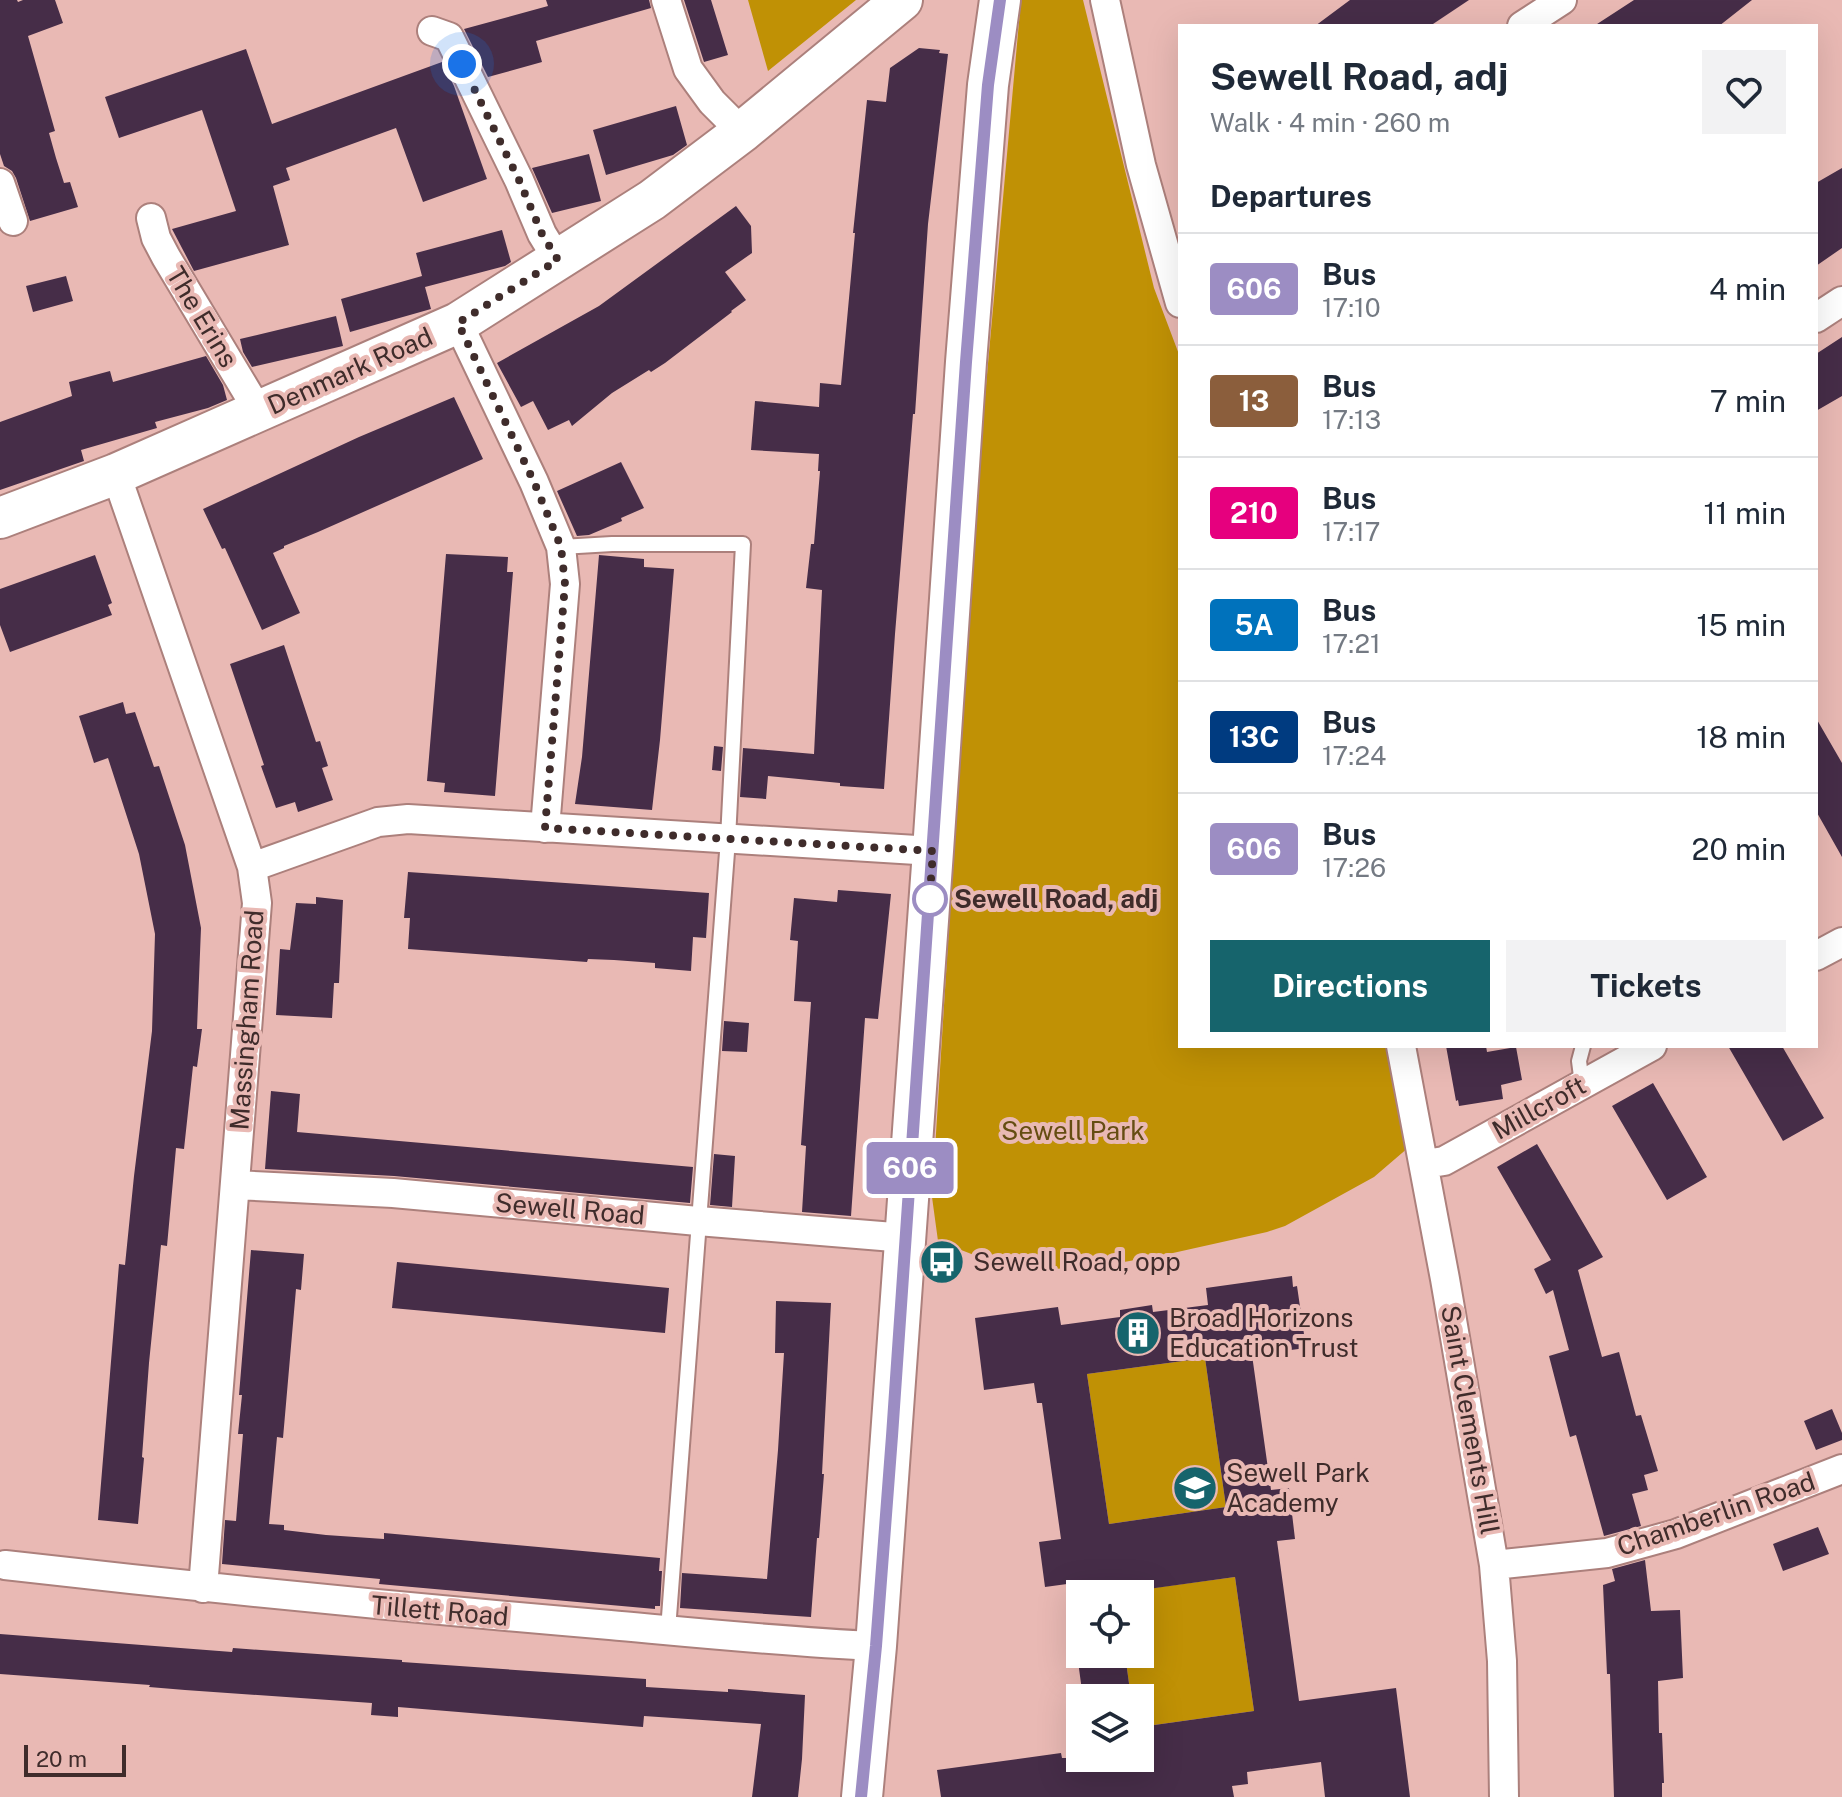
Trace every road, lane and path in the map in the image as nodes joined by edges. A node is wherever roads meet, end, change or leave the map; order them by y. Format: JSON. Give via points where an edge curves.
{"nodes":[{"id":1,"x":666,"y":0,"type":"edge"},
{"id":2,"x":902,"y":0,"type":"edge"},
{"id":3,"x":1000,"y":0,"type":"edge"},
{"id":4,"x":1105,"y":0,"type":"edge"},
{"id":5,"x":1562,"y":0,"type":"edge"},
{"id":6,"x":1525,"y":24,"type":"edge"},
{"id":7,"x":432,"y":31,"type":"dead end"},
{"id":8,"x":742,"y":132,"type":"junction"},
{"id":9,"x":0,"y":183,"type":"edge"},
{"id":10,"x":151,"y":218,"type":"dead end"},
{"id":11,"x":13,"y":221,"type":"dead end"},
{"id":12,"x":1173,"y":256,"type":"edge"},
{"id":13,"x":558,"y":260,"type":"junction"},
{"id":14,"x":1178,"y":290,"type":"edge"},
{"id":15,"x":1842,"y":301,"type":"edge"},
{"id":16,"x":1818,"y":317,"type":"edge"},
{"id":17,"x":458,"y":323,"type":"junction"},
{"id":18,"x":259,"y":412,"type":"junction"},
{"id":19,"x":116,"y":474,"type":"junction"},
{"id":20,"x":0,"y":518,"type":"edge"},
{"id":21,"x":561,"y":547,"type":"junction"},
{"id":22,"x":545,"y":828,"type":"junction"},
{"id":23,"x":728,"y":839,"type":"junction"},
{"id":24,"x":933,"y":851,"type":"junction"},
{"id":25,"x":252,"y":867,"type":"junction"},
{"id":26,"x":1401,"y":1048,"type":"edge"},
{"id":27,"x":1582,"y":1048,"type":"edge"},
{"id":28,"x":1648,"y":1048,"type":"edge"},
{"id":29,"x":1582,"y":1084,"type":"junction"},
{"id":30,"x":1425,"y":1164,"type":"junction"},
{"id":31,"x":235,"y":1185,"type":"junction"},
{"id":32,"x":698,"y":1221,"type":"junction"},
{"id":33,"x":906,"y":1238,"type":"junction"},
{"id":34,"x":1842,"y":1469,"type":"edge"},
{"id":35,"x":5,"y":1565,"type":"dead end"},
{"id":36,"x":1494,"y":1565,"type":"junction"},
{"id":37,"x":203,"y":1588,"type":"junction"},
{"id":38,"x":668,"y":1630,"type":"junction"},
{"id":39,"x":876,"y":1646,"type":"junction"},
{"id":40,"x":862,"y":1797,"type":"edge"},
{"id":41,"x":1504,"y":1797,"type":"edge"}],
"edges":[{"from":1,"to":8,"type":"street","via":[[688,69]]},
{"from":2,"to":8,"type":"main road","name":"Denmark Road"},
{"from":3,"to":24,"type":"main road","via":[[969,316]]},
{"from":4,"to":12,"type":"street","via":[[1141,165]]},
{"from":5,"to":6,"type":"street"},
{"from":7,"to":13,"type":"street","via":[[449,37]]},
{"from":8,"to":13,"type":"main road","name":"Denmark Road","via":[[652,200]]},
{"from":9,"to":11,"type":"street"},
{"from":10,"to":18,"type":"street","name":"The Erins","via":[[166,257]]},
{"from":12,"to":14,"type":"street"},
{"from":13,"to":17,"type":"main road","name":"Denmark Road"},
{"from":15,"to":16,"type":"street"},
{"from":17,"to":18,"type":"main road","name":"Denmark Road"},
{"from":17,"to":21,"type":"street"},
{"from":18,"to":19,"type":"main road","name":"Denmark Road"},
{"from":19,"to":20,"type":"main road","name":"Denmark Road"},
{"from":19,"to":25,"type":"street","name":"Massingham Road"},
{"from":21,"to":22,"type":"street","via":[[565,584]]},
{"from":21,"to":23,"type":"lane","via":[[743,544]]},
{"from":22,"to":23,"type":"street"},
{"from":22,"to":25,"type":"street","via":[[408,819],[378,822]]},
{"from":23,"to":24,"type":"street"},
{"from":23,"to":32,"type":"lane"},
{"from":24,"to":33,"type":"main road"},
{"from":25,"to":31,"type":"street","name":"Massingham Road","via":[[257,903]]},
{"from":26,"to":30,"type":"street","name":"Saint Clements Hill"},
{"from":27,"to":29,"type":"lane"},
{"from":28,"to":29,"type":"street","name":"Millcroft"},
{"from":29,"to":30,"type":"street","name":"Millcroft","via":[[1444,1161]]},
{"from":30,"to":36,"type":"street","name":"Saint Clements Hill"},
{"from":31,"to":32,"type":"street","name":"Sewell Road","via":[[393,1193]]},
{"from":31,"to":37,"type":"street","name":"Massingham Road"},
{"from":32,"to":33,"type":"street","name":"Sewell Road"},
{"from":32,"to":38,"type":"lane"},
{"from":33,"to":39,"type":"main road"},
{"from":34,"to":36,"type":"street","name":"Chamberlin Road","via":[[1676,1534],[1607,1553]]},
{"from":35,"to":37,"type":"street","name":"Tillett Road"},
{"from":36,"to":41,"type":"street","name":"Saint Clements Hill"},
{"from":37,"to":38,"type":"street","name":"Tillett Road"},
{"from":38,"to":39,"type":"street","name":"Tillett Road"},
{"from":39,"to":40,"type":"main road"}]}
